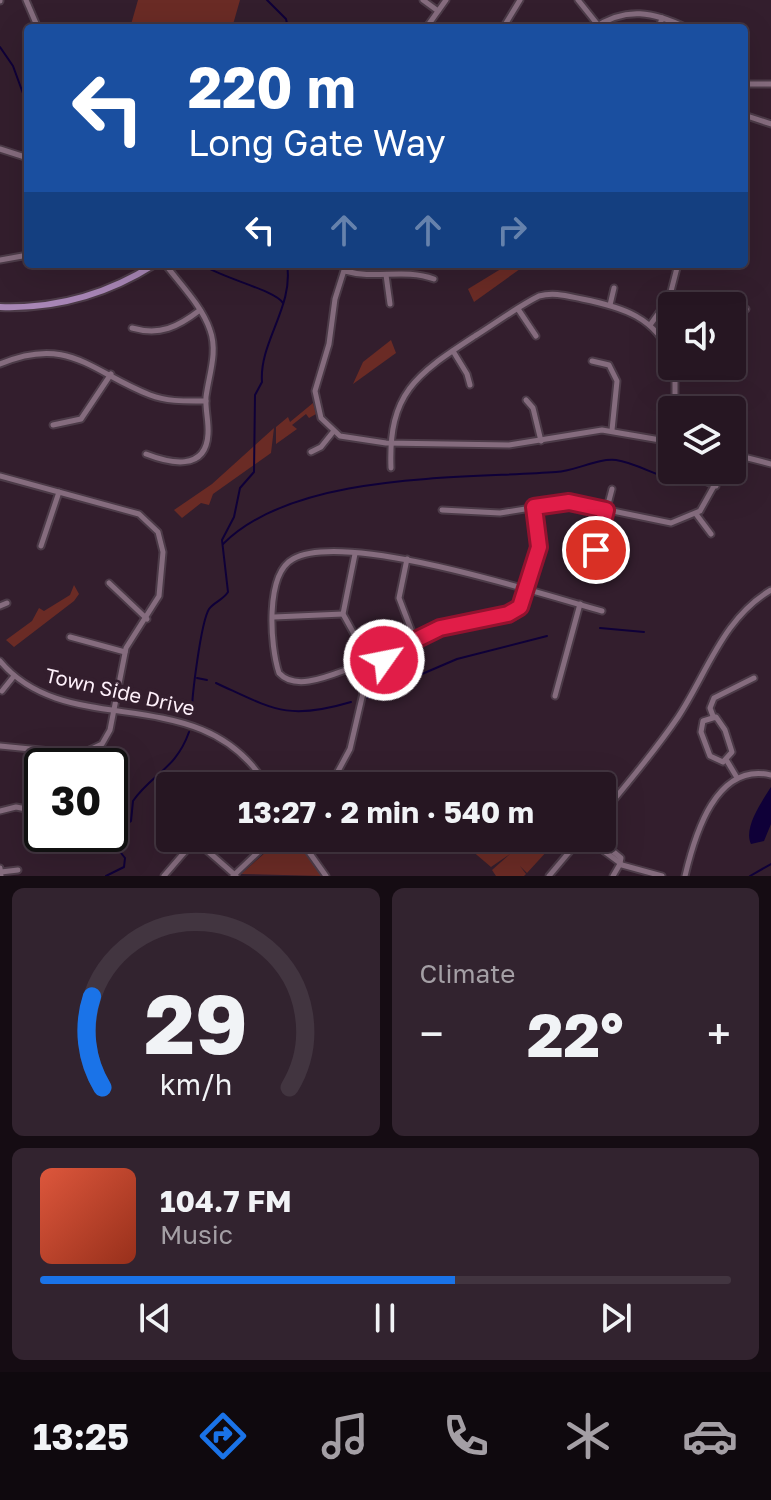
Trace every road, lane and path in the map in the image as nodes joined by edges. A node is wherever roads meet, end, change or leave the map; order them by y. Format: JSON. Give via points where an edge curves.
{"nodes":[{"id":1,"x":26,"y":0,"type":"edge"},
{"id":2,"x":423,"y":0,"type":"edge"},
{"id":3,"x":446,"y":0,"type":"edge"},
{"id":4,"x":520,"y":0,"type":"edge"},
{"id":5,"x":578,"y":0,"type":"edge"},
{"id":6,"x":438,"y":11,"type":"junction"},
{"id":7,"x":662,"y":18,"type":"junction"},
{"id":8,"x":36,"y":24,"type":"edge"},
{"id":9,"x":429,"y":24,"type":"edge"},
{"id":10,"x":505,"y":24,"type":"edge"},
{"id":11,"x":595,"y":24,"type":"edge"},
{"id":12,"x":601,"y":24,"type":"edge"},
{"id":13,"x":660,"y":24,"type":"edge"},
{"id":14,"x":677,"y":24,"type":"edge"},
{"id":15,"x":748,"y":84,"type":"edge"},
{"id":16,"x":771,"y":84,"type":"edge"},
{"id":17,"x":748,"y":116,"type":"edge"},
{"id":18,"x":771,"y":124,"type":"edge"},
{"id":19,"x":0,"y":149,"type":"edge"},
{"id":20,"x":24,"y":157,"type":"edge"},
{"id":21,"x":24,"y":256,"type":"edge"},
{"id":22,"x":0,"y":260,"type":"edge"},
{"id":23,"x":148,"y":268,"type":"edge"},
{"id":24,"x":168,"y":268,"type":"edge"},
{"id":25,"x":346,"y":268,"type":"edge"},
{"id":26,"x":348,"y":268,"type":"edge"},
{"id":27,"x":677,"y":268,"type":"edge"},
{"id":28,"x":386,"y":275,"type":"junction"},
{"id":29,"x":434,"y":279,"type":"dead end"},
{"id":30,"x":614,"y":288,"type":"dead end"},
{"id":31,"x":672,"y":292,"type":"edge"},
{"id":32,"x":390,"y":304,"type":"dead end"},
{"id":33,"x":610,"y":305,"type":"junction"},
{"id":34,"x":0,"y":307,"type":"edge"},
{"id":35,"x":518,"y":309,"type":"junction"},
{"id":36,"x":200,"y":310,"type":"junction"},
{"id":37,"x":658,"y":313,"type":"edge"},
{"id":38,"x":650,"y":325,"type":"junction"},
{"id":39,"x":132,"y":328,"type":"dead end"},
{"id":40,"x":536,"y":336,"type":"dead end"},
{"id":41,"x":658,"y":337,"type":"edge"},
{"id":42,"x":453,"y":351,"type":"junction"},
{"id":43,"x":592,"y":361,"type":"dead end"},
{"id":44,"x":0,"y":364,"type":"edge"},
{"id":45,"x":111,"y":374,"type":"junction"},
{"id":46,"x":470,"y":385,"type":"dead end"},
{"id":47,"x":526,"y":400,"type":"dead end"},
{"id":48,"x":206,"y":401,"type":"junction"},
{"id":49,"x":53,"y":425,"type":"dead end"},
{"id":50,"x":612,"y":430,"type":"junction"},
{"id":51,"x":333,"y":432,"type":"junction"},
{"id":52,"x":658,"y":439,"type":"edge"},
{"id":53,"x":541,"y":441,"type":"junction"},
{"id":54,"x":391,"y":444,"type":"junction"},
{"id":55,"x":311,"y":452,"type":"dead end"},
{"id":56,"x":146,"y":454,"type":"dead end"},
{"id":57,"x":746,"y":458,"type":"edge"},
{"id":58,"x":771,"y":464,"type":"edge"},
{"id":59,"x":391,"y":468,"type":"dead end"},
{"id":60,"x":0,"y":476,"type":"edge"},
{"id":61,"x":712,"y":484,"type":"edge"},
{"id":62,"x":716,"y":486,"type":"joint"},
{"id":63,"x":612,"y":489,"type":"dead end"},
{"id":64,"x":59,"y":492,"type":"junction"},
{"id":65,"x":534,"y":507,"type":"junction"},
{"id":66,"x":442,"y":510,"type":"dead end"},
{"id":67,"x":606,"y":510,"type":"junction"},
{"id":68,"x":696,"y":514,"type":"junction"},
{"id":69,"x":711,"y":534,"type":"dead end"},
{"id":70,"x":41,"y":546,"type":"dead end"},
{"id":71,"x":596,"y":550,"type":"dead end"},
{"id":72,"x":355,"y":553,"type":"junction"},
{"id":73,"x":407,"y":559,"type":"junction"},
{"id":74,"x":109,"y":583,"type":"dead end"},
{"id":75,"x":771,"y":590,"type":"edge"},
{"id":76,"x":528,"y":591,"type":"junction"},
{"id":77,"x":7,"y":603,"type":"dead end"},
{"id":78,"x":580,"y":604,"type":"junction"},
{"id":79,"x":0,"y":606,"type":"edge"},
{"id":80,"x":602,"y":611,"type":"dead end"},
{"id":81,"x":343,"y":614,"type":"junction"},
{"id":82,"x":274,"y":617,"type":"junction"},
{"id":83,"x":147,"y":619,"type":"junction"},
{"id":84,"x":70,"y":637,"type":"dead end"},
{"id":85,"x":415,"y":640,"type":"junction"},
{"id":86,"x":363,"y":650,"type":"junction"},
{"id":87,"x":125,"y":652,"type":"junction"},
{"id":88,"x":383,"y":656,"type":"junction"},
{"id":89,"x":0,"y":661,"type":"edge"},
{"id":90,"x":357,"y":666,"type":"junction"},
{"id":91,"x":14,"y":676,"type":"junction"},
{"id":92,"x":367,"y":676,"type":"junction"},
{"id":93,"x":754,"y":678,"type":"dead end"},
{"id":94,"x":2,"y":691,"type":"dead end"},
{"id":95,"x":555,"y":696,"type":"dead end"},
{"id":96,"x":114,"y":709,"type":"junction"},
{"id":97,"x":713,"y":716,"type":"junction"},
{"id":98,"x":0,"y":746,"type":"edge"},
{"id":99,"x":727,"y":761,"type":"junction"},
{"id":100,"x":256,"y":772,"type":"edge"},
{"id":101,"x":338,"y":772,"type":"edge"},
{"id":102,"x":771,"y":775,"type":"edge"},
{"id":103,"x":736,"y":776,"type":"junction"},
{"id":104,"x":616,"y":796,"type":"edge"},
{"id":105,"x":24,"y":809,"type":"edge"},
{"id":106,"x":0,"y":811,"type":"edge"},
{"id":107,"x":185,"y":852,"type":"edge"},
{"id":108,"x":210,"y":852,"type":"edge"},
{"id":109,"x":258,"y":852,"type":"edge"},
{"id":110,"x":309,"y":852,"type":"edge"},
{"id":111,"x":569,"y":852,"type":"edge"},
{"id":112,"x":613,"y":852,"type":"edge"},
{"id":113,"x":621,"y":864,"type":"junction"},
{"id":114,"x":18,"y":870,"type":"dead end"},
{"id":115,"x":1,"y":872,"type":"edge"},
{"id":116,"x":234,"y":875,"type":"edge"},
{"id":117,"x":164,"y":876,"type":"edge"},
{"id":118,"x":326,"y":876,"type":"edge"},
{"id":119,"x":549,"y":876,"type":"edge"},
{"id":120,"x":613,"y":876,"type":"edge"},
{"id":121,"x":662,"y":876,"type":"edge"},
{"id":122,"x":685,"y":876,"type":"edge"}],
"edges":[{"from":1,"to":8,"type":"street"},
{"from":2,"to":6,"type":"street"},
{"from":3,"to":6,"type":"street"},
{"from":4,"to":10,"type":"street"},
{"from":5,"to":11,"type":"street"},
{"from":6,"to":9,"type":"street"},
{"from":7,"to":12,"type":"street","via":[[630,12]]},
{"from":7,"to":13,"type":"street"},
{"from":7,"to":14,"type":"street"},
{"from":15,"to":16,"type":"street"},
{"from":17,"to":18,"type":"street"},
{"from":19,"to":20,"type":"street"},
{"from":21,"to":22,"type":"street"},
{"from":23,"to":34,"type":"main road","via":[[90,296]]},
{"from":24,"to":36,"type":"street"},
{"from":25,"to":51,"type":"street","via":[[315,391],[321,418]]},
{"from":26,"to":28,"type":"street","via":[[368,277]]},
{"from":27,"to":31,"type":"street"},
{"from":28,"to":29,"type":"street","via":[[408,272]]},
{"from":28,"to":32,"type":"street"},
{"from":30,"to":33,"type":"street"},
{"from":33,"to":35,"type":"street","via":[[552,293]]},
{"from":33,"to":38,"type":"street"},
{"from":35,"to":40,"type":"street"},
{"from":35,"to":42,"type":"street"},
{"from":36,"to":39,"type":"street","via":[[168,330]]},
{"from":36,"to":48,"type":"street","via":[[214,349]]},
{"from":37,"to":38,"type":"street"},
{"from":38,"to":41,"type":"street"},
{"from":42,"to":46,"type":"street"},
{"from":42,"to":54,"type":"street","via":[[407,388],[395,413]]},
{"from":43,"to":50,"type":"street","via":[[609,365],[616,378]]},
{"from":44,"to":45,"type":"street","via":[[31,353],[63,353]]},
{"from":45,"to":48,"type":"street","via":[[154,396]]},
{"from":45,"to":49,"type":"street","via":[[81,419]]},
{"from":47,"to":53,"type":"street"},
{"from":48,"to":56,"type":"street","via":[[208,436],[198,456],[171,464]]},
{"from":50,"to":52,"type":"street"},
{"from":50,"to":53,"type":"street"},
{"from":51,"to":54,"type":"street","via":[[354,441]]},
{"from":51,"to":55,"type":"street"},
{"from":53,"to":54,"type":"street"},
{"from":54,"to":59,"type":"street"},
{"from":57,"to":58,"type":"street"},
{"from":60,"to":64,"type":"street"},
{"from":61,"to":62,"type":"street"},
{"from":62,"to":68,"type":"street"},
{"from":63,"to":67,"type":"street"},
{"from":64,"to":70,"type":"street"},
{"from":64,"to":83,"type":"street","via":[[139,514],[154,527],[162,545],[161,587]]},
{"from":65,"to":66,"type":"street","via":[[493,514]]},
{"from":65,"to":67,"type":"street","via":[[569,502]]},
{"from":65,"to":76,"type":"street","via":[[539,541]]},
{"from":67,"to":68,"type":"street","via":[[664,523]]},
{"from":67,"to":71,"type":"street"},
{"from":68,"to":69,"type":"street"},
{"from":72,"to":73,"type":"street"},
{"from":72,"to":81,"type":"street"},
{"from":72,"to":82,"type":"street","via":[[303,555],[284,565],[273,584]]},
{"from":73,"to":76,"type":"street"},
{"from":73,"to":85,"type":"street","via":[[399,598]]},
{"from":74,"to":83,"type":"street"},
{"from":75,"to":104,"type":"street","via":[[736,619],[676,719]]},
{"from":76,"to":78,"type":"street"},
{"from":76,"to":85,"type":"street","via":[[511,613],[447,626]]},
{"from":77,"to":79,"type":"street"},
{"from":78,"to":80,"type":"street"},
{"from":78,"to":95,"type":"street"},
{"from":81,"to":82,"type":"street"},
{"from":81,"to":86,"type":"street"},
{"from":82,"to":90,"type":"street","via":[[276,664],[284,678],[299,682]]},
{"from":83,"to":87,"type":"street"},
{"from":84,"to":87,"type":"street"},
{"from":85,"to":88,"type":"street"},
{"from":86,"to":88,"type":"street"},
{"from":86,"to":90,"type":"street"},
{"from":87,"to":96,"type":"street"},
{"from":88,"to":92,"type":"street","via":[[380,672]]},
{"from":89,"to":91,"type":"street","name":"Town Side Drive"},
{"from":90,"to":92,"type":"street"},
{"from":91,"to":94,"type":"street"},
{"from":91,"to":96,"type":"street","name":"Town Side Drive","via":[[53,697]]},
{"from":92,"to":101,"type":"street","via":[[349,753]]},
{"from":93,"to":97,"type":"street","via":[[714,698]]},
{"from":96,"to":98,"type":"street","via":[[108,736],[90,752]]},
{"from":96,"to":100,"type":"street","name":"Town Side Drive","via":[[211,732],[238,750]]},
{"from":97,"to":99,"type":"street","via":[[729,739],[732,752]]},
{"from":97,"to":99,"type":"street","via":[[703,721],[701,732],[713,761]]},
{"from":99,"to":103,"type":"street"},
{"from":102,"to":103,"type":"street"},
{"from":103,"to":122,"type":"street","via":[[715,800]]},
{"from":105,"to":106,"type":"street"},
{"from":107,"to":117,"type":"street"},
{"from":108,"to":116,"type":"street"},
{"from":109,"to":116,"type":"street"},
{"from":110,"to":118,"type":"street"},
{"from":111,"to":119,"type":"street"},
{"from":112,"to":113,"type":"street"},
{"from":113,"to":120,"type":"street"},
{"from":113,"to":121,"type":"street"},
{"from":114,"to":115,"type":"street"}]}
